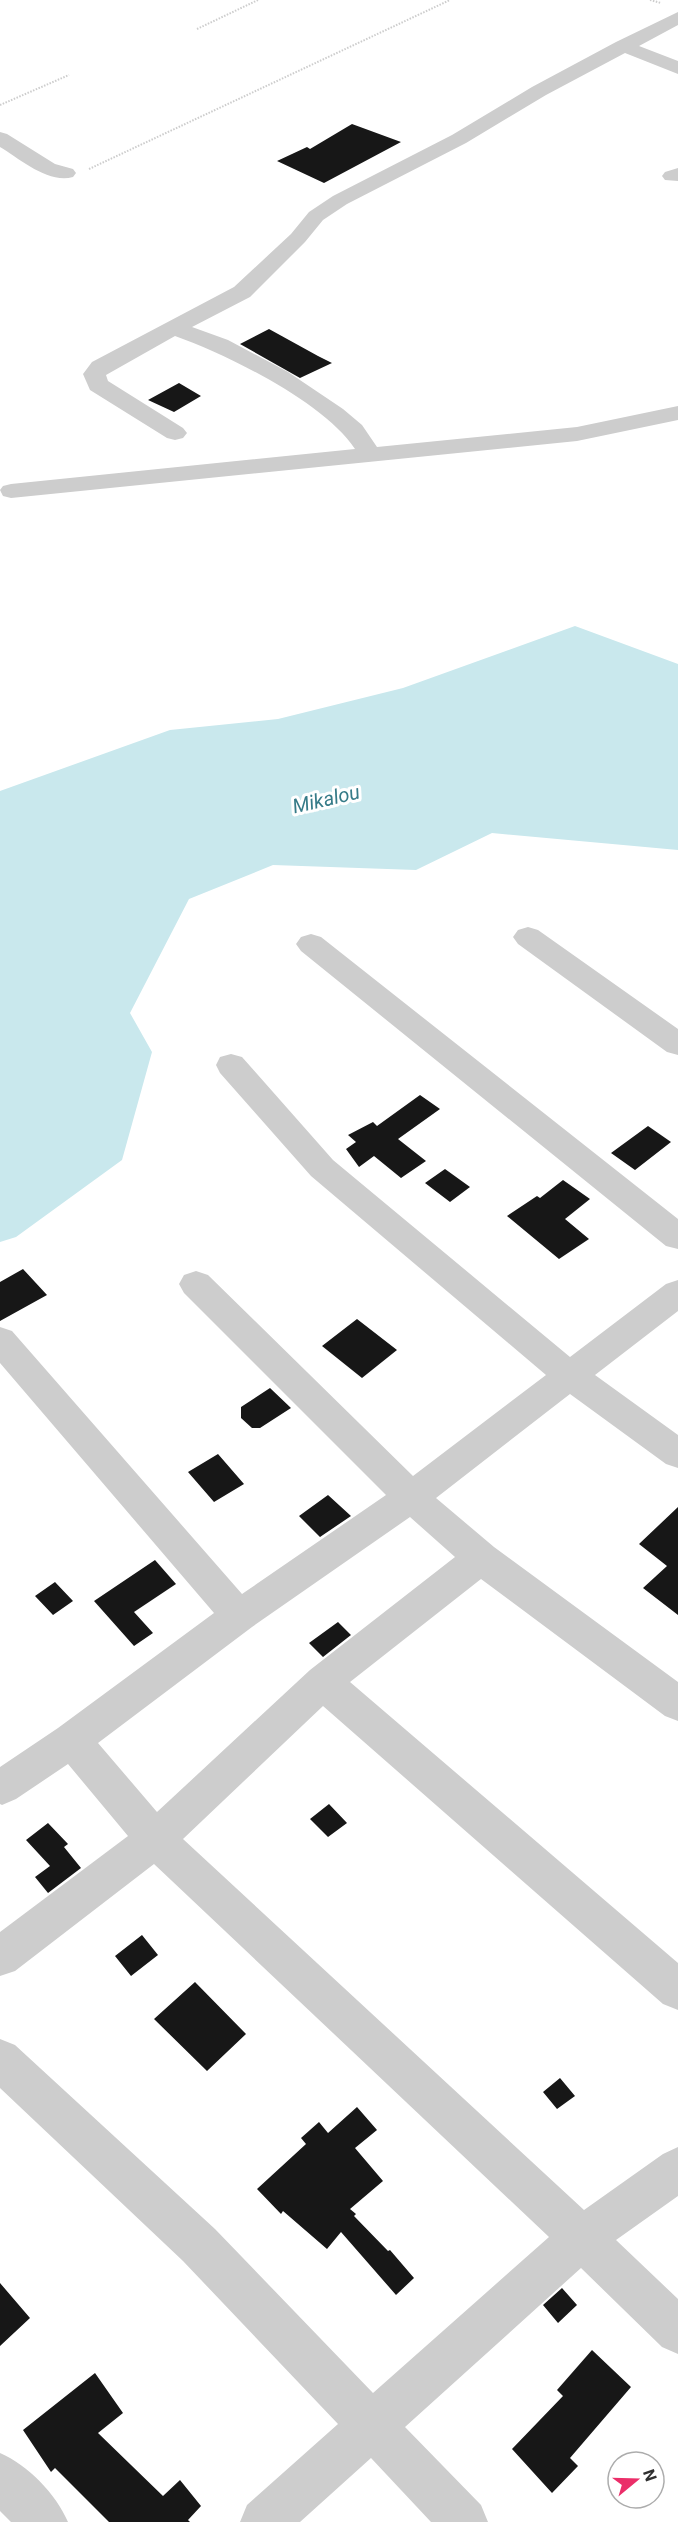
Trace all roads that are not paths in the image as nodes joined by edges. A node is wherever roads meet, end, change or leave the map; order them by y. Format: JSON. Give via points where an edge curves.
{"nodes":[{"id":1,"x":678,"y":18,"type":"edge"},
{"id":2,"x":623,"y":46,"type":"junction"},
{"id":3,"x":678,"y":68,"type":"edge"},
{"id":4,"x":0,"y":138,"type":"edge"},
{"id":5,"x":66,"y":172,"type":"road end"},
{"id":6,"x":172,"y":328,"type":"junction"},
{"id":7,"x":678,"y":413,"type":"edge"},
{"id":8,"x":175,"y":433,"type":"dead end"},
{"id":9,"x":370,"y":454,"type":"junction"},
{"id":10,"x":11,"y":491,"type":"dead end"},
{"id":11,"x":528,"y":937,"type":"dead end"},
{"id":12,"x":311,"y":944,"type":"dead end"},
{"id":13,"x":678,"y":1044,"type":"edge"},
{"id":14,"x":231,"y":1065,"type":"dead end"},
{"id":15,"x":678,"y":1237,"type":"edge"},
{"id":16,"x":196,"y":1284,"type":"dead end"},
{"id":17,"x":678,"y":1293,"type":"edge"},
{"id":18,"x":0,"y":1340,"type":"edge"},
{"id":19,"x":568,"y":1375,"type":"junction"},
{"id":20,"x":678,"y":1454,"type":"edge"},
{"id":21,"x":411,"y":1497,"type":"junction"},
{"id":22,"x":481,"y":1558,"type":"junction"},
{"id":23,"x":239,"y":1616,"type":"junction"},
{"id":24,"x":323,"y":1682,"type":"junction"},
{"id":25,"x":678,"y":1704,"type":"edge"},
{"id":26,"x":72,"y":1740,"type":"junction"},
{"id":27,"x":2,"y":1787,"type":"dead end"},
{"id":28,"x":155,"y":1839,"type":"junction"},
{"id":29,"x":0,"y":1958,"type":"edge"},
{"id":30,"x":678,"y":1989,"type":"edge"},
{"id":31,"x":0,"y":2059,"type":"edge"},
{"id":32,"x":678,"y":2169,"type":"edge"},
{"id":33,"x":582,"y":2238,"type":"junction"},
{"id":34,"x":678,"y":2331,"type":"edge"},
{"id":35,"x":373,"y":2425,"type":"junction"},
{"id":36,"x":0,"y":2477,"type":"edge"},
{"id":37,"x":44,"y":2522,"type":"edge"},
{"id":38,"x":264,"y":2522,"type":"edge"},
{"id":39,"x":464,"y":2522,"type":"edge"}],
"edges":[{"from":1,"to":2,"type":"street"},
{"from":2,"to":3,"type":"street"},
{"from":2,"to":6,"type":"street","via":[[459,139],[340,200],[316,216],[242,292]]},
{"from":4,"to":5,"type":"street","via":[[48,168]]},
{"from":6,"to":8,"type":"street","via":[[117,356],[94,374],[98,385]]},
{"from":6,"to":9,"type":"street","via":[[220,345],[279,377],[354,429]]},
{"from":7,"to":9,"type":"street","via":[[577,434]]},
{"from":9,"to":10,"type":"street"},
{"from":11,"to":13,"type":"street"},
{"from":12,"to":15,"type":"street"},
{"from":14,"to":19,"type":"street","via":[[322,1168]]},
{"from":16,"to":21,"type":"street"},
{"from":17,"to":19,"type":"street"},
{"from":18,"to":23,"type":"street"},
{"from":19,"to":20,"type":"street"},
{"from":19,"to":21,"type":"street"},
{"from":21,"to":22,"type":"street"},
{"from":21,"to":23,"type":"street"},
{"from":22,"to":24,"type":"street"},
{"from":22,"to":25,"type":"street"},
{"from":23,"to":26,"type":"street"},
{"from":24,"to":28,"type":"street"},
{"from":24,"to":30,"type":"street"},
{"from":26,"to":27,"type":"street"},
{"from":26,"to":28,"type":"street"},
{"from":28,"to":29,"type":"street"},
{"from":28,"to":33,"type":"street"},
{"from":31,"to":35,"type":"street","via":[[199,2245]]},
{"from":32,"to":33,"type":"street"},
{"from":33,"to":34,"type":"street"},
{"from":33,"to":35,"type":"street"},
{"from":35,"to":38,"type":"street"},
{"from":35,"to":39,"type":"street"},
{"from":36,"to":37,"type":"street"}]}
